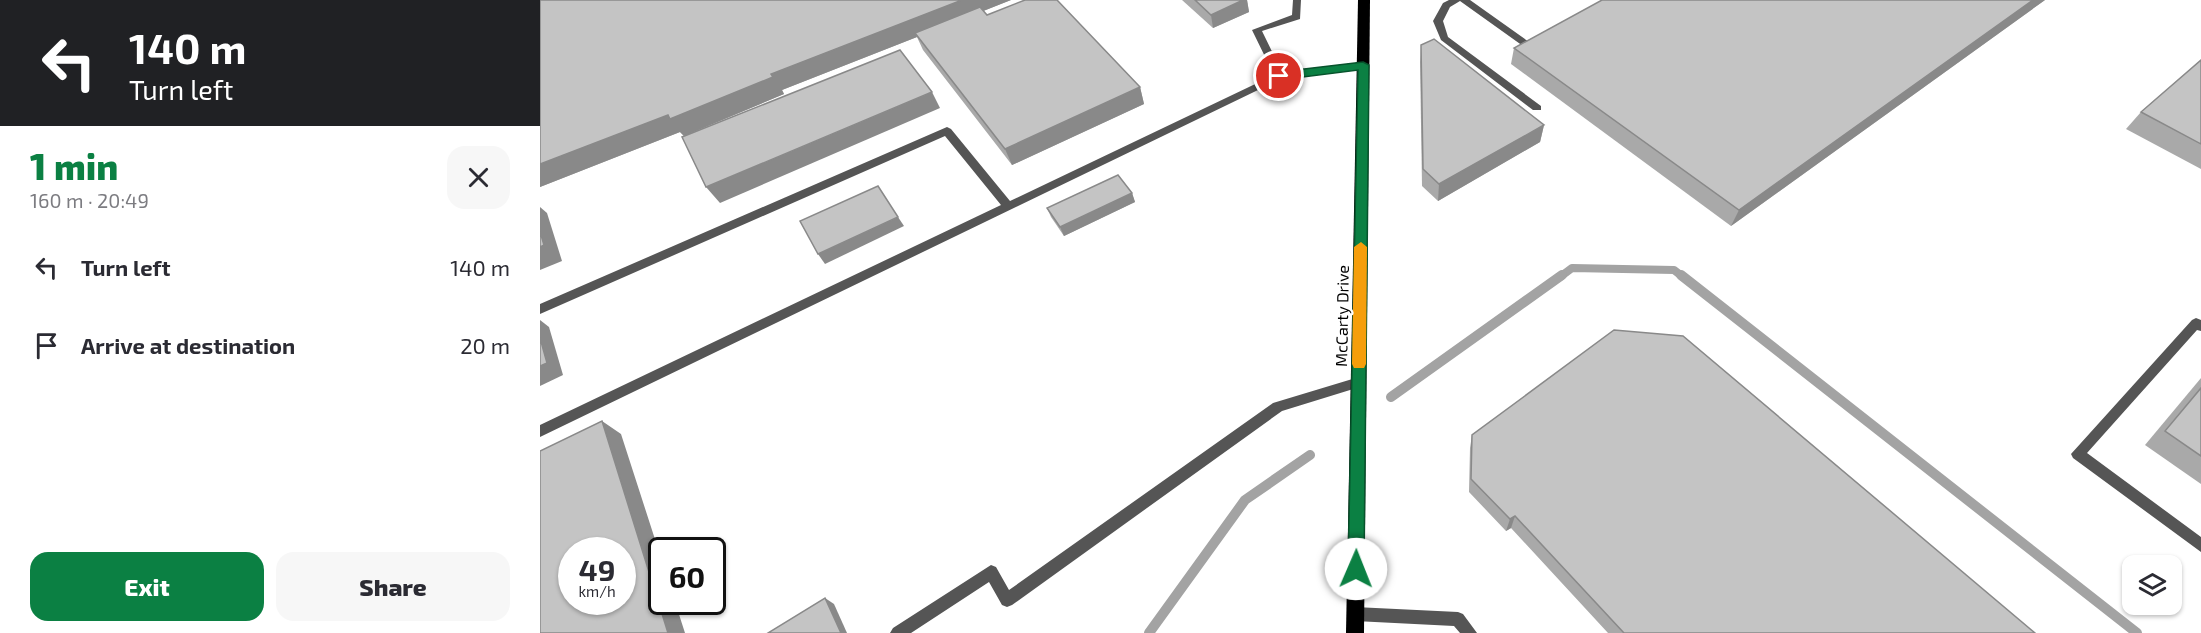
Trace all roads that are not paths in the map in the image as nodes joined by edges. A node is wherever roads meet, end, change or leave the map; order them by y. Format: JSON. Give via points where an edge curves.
{"nodes":[{"id":1,"x":1297,"y":0,"type":"edge"},
{"id":2,"x":1364,"y":0,"type":"edge"},
{"id":3,"x":1455,"y":0,"type":"edge"},
{"id":4,"x":1464,"y":0,"type":"edge"},
{"id":5,"x":1526,"y":44,"type":"edge"},
{"id":6,"x":1363,"y":65,"type":"junction"},
{"id":7,"x":1279,"y":76,"type":"junction"},
{"id":8,"x":1537,"y":108,"type":"dead end"},
{"id":9,"x":1008,"y":206,"type":"junction"},
{"id":10,"x":540,"y":309,"type":"edge"},
{"id":11,"x":2201,"y":326,"type":"edge"},
{"id":12,"x":1359,"y":382,"type":"junction"},
{"id":13,"x":540,"y":431,"type":"edge"},
{"id":14,"x":2201,"y":545,"type":"edge"},
{"id":15,"x":1355,"y":614,"type":"junction"},
{"id":16,"x":898,"y":633,"type":"edge"},
{"id":17,"x":1355,"y":633,"type":"edge"},
{"id":18,"x":1469,"y":633,"type":"edge"}],
"edges":[{"from":1,"to":7,"type":"lane","via":[[1297,17],[1257,30]]},
{"from":2,"to":6,"type":"main road","name":"McCarty Drive"},
{"from":3,"to":8,"type":"lane","via":[[1446,5],[1438,21],[1444,38]]},
{"from":4,"to":5,"type":"lane"},
{"from":6,"to":7,"type":"lane"},
{"from":6,"to":12,"type":"main road","name":"McCarty Drive"},
{"from":7,"to":9,"type":"lane"},
{"from":9,"to":10,"type":"lane","via":[[947,131]]},
{"from":9,"to":13,"type":"lane"},
{"from":11,"to":14,"type":"lane","via":[[2196,323],[2078,454]]},
{"from":12,"to":15,"type":"main road","name":"McCarty Drive"},
{"from":12,"to":16,"type":"lane","via":[[1278,406],[1007,600],[991,572]]},
{"from":15,"to":17,"type":"main road","name":"McCarty Drive"},
{"from":15,"to":18,"type":"lane","via":[[1458,619]]}]}
